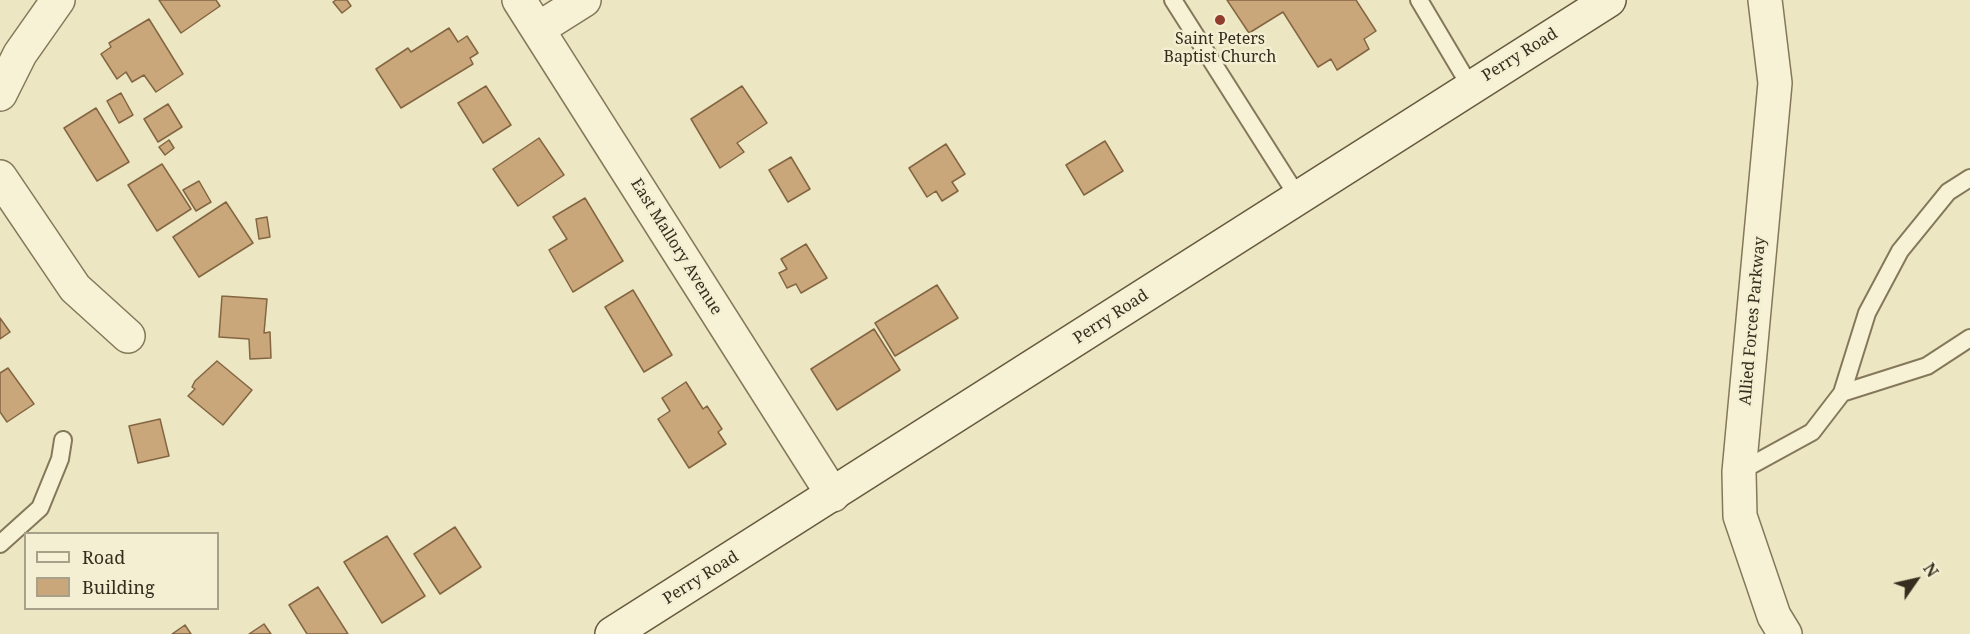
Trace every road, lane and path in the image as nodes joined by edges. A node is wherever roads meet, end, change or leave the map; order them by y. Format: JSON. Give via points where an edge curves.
{"nodes":[{"id":1,"x":58,"y":0,"type":"edge"},
{"id":2,"x":519,"y":0,"type":"edge"},
{"id":3,"x":584,"y":0,"type":"edge"},
{"id":4,"x":1173,"y":0,"type":"edge"},
{"id":5,"x":1419,"y":0,"type":"edge"},
{"id":6,"x":1609,"y":0,"type":"edge"},
{"id":7,"x":1765,"y":0,"type":"edge"},
{"id":8,"x":538,"y":29,"type":"junction"},
{"id":9,"x":1470,"y":86,"type":"junction"},
{"id":10,"x":0,"y":94,"type":"edge"},
{"id":11,"x":0,"y":177,"type":"edge"},
{"id":12,"x":1970,"y":178,"type":"edge"},
{"id":13,"x":1298,"y":197,"type":"junction"},
{"id":14,"x":128,"y":336,"type":"dead end"},
{"id":15,"x":1970,"y":339,"type":"edge"},
{"id":16,"x":1842,"y":393,"type":"junction"},
{"id":17,"x":63,"y":440,"type":"dead end"},
{"id":18,"x":1739,"y":472,"type":"junction"},
{"id":19,"x":833,"y":495,"type":"junction"},
{"id":20,"x":0,"y":544,"type":"edge"},
{"id":21,"x":612,"y":634,"type":"edge"},
{"id":22,"x":1785,"y":634,"type":"edge"}],
"edges":[{"from":1,"to":10,"type":"street","via":[[20,54]]},
{"from":2,"to":8,"type":"street","name":"East Mallory Avenue"},
{"from":3,"to":8,"type":"street"},
{"from":4,"to":13,"type":"lane"},
{"from":5,"to":9,"type":"lane"},
{"from":6,"to":9,"type":"street","name":"Perry Road"},
{"from":7,"to":18,"type":"street","name":"Allied Forces Parkway","via":[[1775,83]]},
{"from":8,"to":19,"type":"street","name":"East Mallory Avenue"},
{"from":9,"to":13,"type":"street","name":"Perry Road"},
{"from":11,"to":14,"type":"street","via":[[75,288]]},
{"from":12,"to":16,"type":"lane","via":[[1948,192],[1900,251],[1867,313]]},
{"from":13,"to":19,"type":"street","name":"Perry Road"},
{"from":15,"to":16,"type":"lane","via":[[1927,366]]},
{"from":16,"to":18,"type":"lane","via":[[1812,432]]},
{"from":17,"to":20,"type":"lane","via":[[60,459],[40,508]]},
{"from":18,"to":22,"type":"street","name":"Allied Forces Parkway","via":[[1740,516],[1766,595]]},
{"from":19,"to":21,"type":"street","name":"Perry Road"}]}
